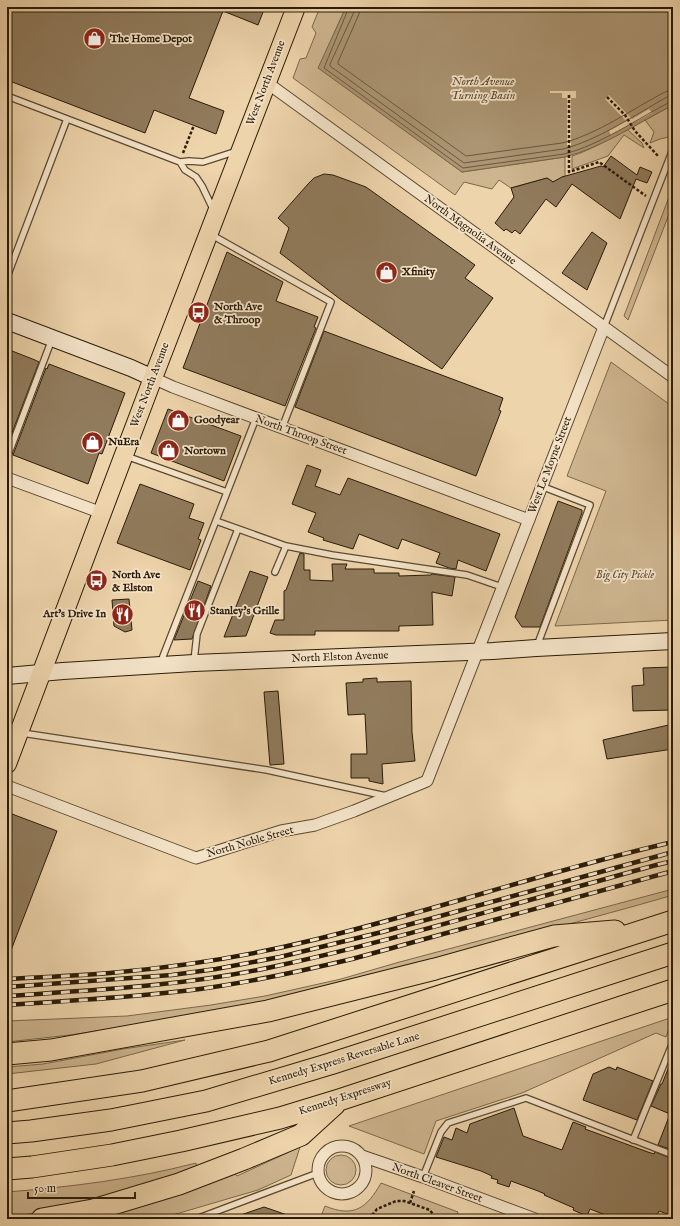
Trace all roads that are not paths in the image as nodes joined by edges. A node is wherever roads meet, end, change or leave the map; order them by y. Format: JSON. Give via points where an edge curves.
{"nodes":[{"id":1,"x":296,"y":7,"type":"edge"},
{"id":2,"x":266,"y":82,"type":"junction"},
{"id":3,"x":7,"y":96,"type":"edge"},
{"id":4,"x":67,"y":119,"type":"junction"},
{"id":5,"x":240,"y":149,"type":"junction"},
{"id":6,"x":673,"y":149,"type":"edge"},
{"id":7,"x":180,"y":162,"type":"junction"},
{"id":8,"x":216,"y":214,"type":"junction"},
{"id":9,"x":208,"y":234,"type":"junction"},
{"id":10,"x":7,"y":277,"type":"edge"},
{"id":11,"x":7,"y":321,"type":"edge"},
{"id":12,"x":604,"y":328,"type":"junction"},
{"id":13,"x":53,"y":338,"type":"junction"},
{"id":14,"x":673,"y":377,"type":"edge"},
{"id":15,"x":152,"y":378,"type":"junction"},
{"id":16,"x":256,"y":418,"type":"junction"},
{"id":17,"x":282,"y":428,"type":"junction"},
{"id":18,"x":124,"y":455,"type":"junction"},
{"id":19,"x":7,"y":458,"type":"edge"},
{"id":20,"x":7,"y":478,"type":"edge"},
{"id":21,"x":542,"y":486,"type":"junction"},
{"id":22,"x":227,"y":492,"type":"junction"},
{"id":23,"x":102,"y":513,"type":"junction"},
{"id":24,"x":528,"y":520,"type":"junction"},
{"id":25,"x":216,"y":522,"type":"junction"},
{"id":26,"x":238,"y":529,"type":"junction"},
{"id":27,"x":286,"y":546,"type":"junction"},
{"id":28,"x":275,"y":572,"type":"dead end"},
{"id":29,"x":502,"y":587,"type":"junction"},
{"id":30,"x":673,"y":641,"type":"edge"},
{"id":31,"x":536,"y":648,"type":"junction"},
{"id":32,"x":477,"y":652,"type":"junction"},
{"id":33,"x":194,"y":663,"type":"junction"},
{"id":34,"x":159,"y":666,"type":"junction"},
{"id":35,"x":42,"y":672,"type":"junction"},
{"id":36,"x":7,"y":676,"type":"edge"},
{"id":37,"x":19,"y":732,"type":"junction"},
{"id":38,"x":7,"y":764,"type":"edge"},
{"id":39,"x":427,"y":781,"type":"joint"},
{"id":40,"x":7,"y":786,"type":"edge"},
{"id":41,"x":388,"y":797,"type":"junction"},
{"id":42,"x":673,"y":921,"type":"edge"},
{"id":43,"x":647,"y":928,"type":"junction"},
{"id":44,"x":673,"y":953,"type":"edge"},
{"id":45,"x":673,"y":990,"type":"edge"},
{"id":46,"x":673,"y":1042,"type":"edge"},
{"id":47,"x":7,"y":1054,"type":"edge"},
{"id":48,"x":339,"y":1100,"type":"junction"},
{"id":49,"x":7,"y":1101,"type":"edge"},
{"id":50,"x":7,"y":1132,"type":"edge"},
{"id":51,"x":633,"y":1140,"type":"junction"},
{"id":52,"x":673,"y":1155,"type":"edge"},
{"id":53,"x":362,"y":1156,"type":"junction"},
{"id":54,"x":7,"y":1169,"type":"edge"},
{"id":55,"x":318,"y":1173,"type":"junction"},
{"id":56,"x":424,"y":1177,"type":"junction"},
{"id":57,"x":42,"y":1219,"type":"edge"},
{"id":58,"x":196,"y":1219,"type":"edge"},
{"id":59,"x":535,"y":1219,"type":"edge"}],
"edges":[{"from":1,"to":2,"type":"main road","name":"West North Avenue"},
{"from":2,"to":5,"type":"main road","name":"West North Avenue"},
{"from":2,"to":12,"type":"street","name":"North Magnolia Avenue"},
{"from":3,"to":4,"type":"lane"},
{"from":4,"to":7,"type":"lane"},
{"from":4,"to":10,"type":"lane"},
{"from":5,"to":7,"type":"lane","via":[[203,162]]},
{"from":5,"to":8,"type":"main road","name":"West North Avenue"},
{"from":6,"to":12,"type":"lane","name":"West Le Moyne Street"},
{"from":7,"to":8,"type":"lane","via":[[185,170],[196,177]]},
{"from":8,"to":9,"type":"main road","name":"West North Avenue"},
{"from":9,"to":15,"type":"main road","name":"West North Avenue"},
{"from":9,"to":17,"type":"lane","via":[[331,302]]},
{"from":11,"to":13,"type":"main road","name":"North Throop Street"},
{"from":12,"to":14,"type":"street","name":"North Magnolia Avenue"},
{"from":12,"to":21,"type":"street","name":"West Le Moyne Street"},
{"from":13,"to":15,"type":"main road","name":"North Throop Street"},
{"from":13,"to":19,"type":"lane"},
{"from":15,"to":16,"type":"street","name":"North Throop Street"},
{"from":15,"to":18,"type":"main road","name":"West North Avenue"},
{"from":16,"to":17,"type":"street","name":"North Throop Street"},
{"from":16,"to":22,"type":"lane"},
{"from":17,"to":24,"type":"street","name":"North Throop Street"},
{"from":18,"to":22,"type":"lane"},
{"from":18,"to":23,"type":"main road","name":"West North Avenue"},
{"from":20,"to":23,"type":"street"},
{"from":21,"to":24,"type":"street","name":"West Le Moyne Street"},
{"from":21,"to":31,"type":"lane","via":[[590,505]]},
{"from":22,"to":25,"type":"lane"},
{"from":23,"to":35,"type":"main road","name":"West North Avenue"},
{"from":24,"to":29,"type":"street","name":"West Le Moyne Street"},
{"from":25,"to":26,"type":"lane"},
{"from":25,"to":34,"type":"lane"},
{"from":26,"to":27,"type":"lane"},
{"from":26,"to":33,"type":"lane","via":[[197,634]]},
{"from":27,"to":28,"type":"lane"},
{"from":27,"to":29,"type":"lane","via":[[467,575]]},
{"from":29,"to":32,"type":"street","name":"West Le Moyne Street"},
{"from":30,"to":31,"type":"main road","name":"North Elston Avenue"},
{"from":31,"to":32,"type":"main road","name":"North Elston Avenue"},
{"from":32,"to":33,"type":"main road","name":"North Elston Avenue"},
{"from":32,"to":39,"type":"street","name":"West Le Moyne Street"},
{"from":33,"to":34,"type":"main road","name":"North Elston Avenue"},
{"from":34,"to":35,"type":"main road","name":"North Elston Avenue"},
{"from":35,"to":36,"type":"main road","name":"North Elston Avenue"},
{"from":35,"to":37,"type":"main road","name":"West North Avenue"},
{"from":37,"to":38,"type":"main road","name":"West North Avenue"},
{"from":37,"to":41,"type":"lane","via":[[267,770]]},
{"from":39,"to":41,"type":"street","name":"North Noble Street"},
{"from":40,"to":41,"type":"street","name":"North Noble Street","via":[[196,858],[281,831],[315,825]]},
{"from":42,"to":43,"type":"highway"},
{"from":43,"to":47,"type":"highway","via":[[554,936],[268,1011],[51,1050]]},
{"from":43,"to":49,"type":"highway","via":[[269,1051],[142,1081]]},
{"from":44,"to":50,"type":"highway","name":"Kennedy Express Reversable Lane","via":[[330,1064],[206,1101],[110,1120]]},
{"from":45,"to":48,"type":"highway","name":"Kennedy Expressway"},
{"from":46,"to":51,"type":"lane"},
{"from":48,"to":54,"type":"highway","name":"Kennedy Expressway","via":[[280,1118],[142,1149]]},
{"from":48,"to":57,"type":"highway","via":[[301,1135],[244,1159],[179,1184],[93,1210]]},
{"from":51,"to":52,"type":"lane"},
{"from":51,"to":56,"type":"lane","via":[[526,1098],[448,1123],[441,1132]]},
{"from":53,"to":55,"type":"street","name":"North Cleaver Street","via":[[351,1147],[337,1146],[324,1153],[318,1166]]},
{"from":53,"to":55,"type":"street","via":[[366,1171],[360,1186],[354,1190],[346,1193],[331,1191],[325,1187]]},
{"from":53,"to":56,"type":"street","name":"North Cleaver Street"},
{"from":55,"to":58,"type":"lane"},
{"from":56,"to":59,"type":"street","name":"North Cleaver Street"}]}
